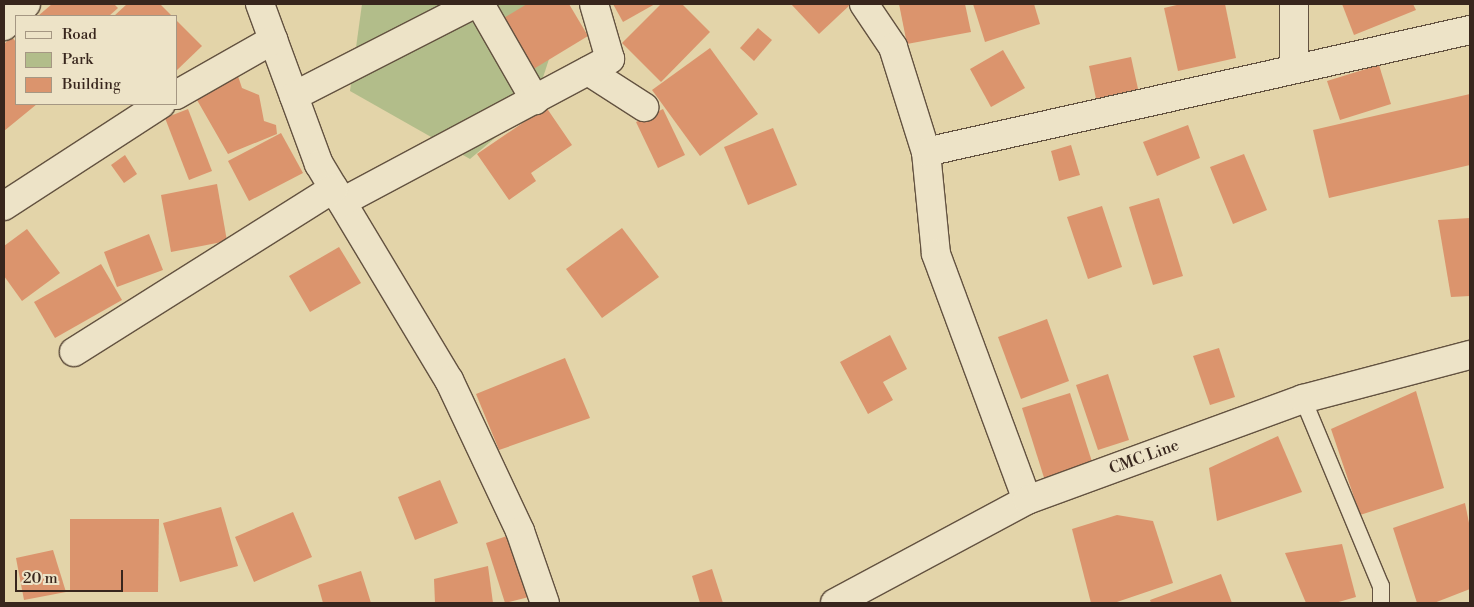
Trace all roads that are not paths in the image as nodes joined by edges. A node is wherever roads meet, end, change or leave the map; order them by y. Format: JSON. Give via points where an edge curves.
{"nodes":[{"id":1,"x":26,"y":4,"type":"edge"},
{"id":2,"x":260,"y":4,"type":"edge"},
{"id":3,"x":474,"y":4,"type":"edge"},
{"id":4,"x":480,"y":4,"type":"edge"},
{"id":5,"x":594,"y":4,"type":"edge"},
{"id":6,"x":864,"y":4,"type":"edge"},
{"id":7,"x":1294,"y":4,"type":"edge"},
{"id":8,"x":4,"y":26,"type":"edge"},
{"id":9,"x":1470,"y":30,"type":"edge"},
{"id":10,"x":273,"y":40,"type":"junction"},
{"id":11,"x":1294,"y":68,"type":"junction"},
{"id":12,"x":588,"y":71,"type":"junction"},
{"id":13,"x":178,"y":94,"type":"edge"},
{"id":14,"x":294,"y":96,"type":"junction"},
{"id":15,"x":534,"y":100,"type":"junction"},
{"id":16,"x":159,"y":105,"type":"edge"},
{"id":17,"x":644,"y":107,"type":"dead end"},
{"id":18,"x":926,"y":152,"type":"junction"},
{"id":19,"x":338,"y":195,"type":"junction"},
{"id":20,"x":4,"y":206,"type":"edge"},
{"id":21,"x":74,"y":352,"type":"dead end"},
{"id":22,"x":1470,"y":355,"type":"edge"},
{"id":23,"x":1303,"y":399,"type":"junction"},
{"id":24,"x":1027,"y":500,"type":"junction"},
{"id":25,"x":545,"y":603,"type":"edge"},
{"id":26,"x":835,"y":603,"type":"edge"},
{"id":27,"x":1381,"y":603,"type":"edge"}],
"edges":[{"from":1,"to":8,"type":"street"},
{"from":2,"to":10,"type":"street"},
{"from":3,"to":14,"type":"street"},
{"from":4,"to":15,"type":"street"},
{"from":5,"to":12,"type":"street","via":[[610,59]]},
{"from":6,"to":18,"type":"street","via":[[893,47]]},
{"from":7,"to":11,"type":"street"},
{"from":9,"to":11,"type":"street"},
{"from":10,"to":13,"type":"street"},
{"from":10,"to":14,"type":"street"},
{"from":11,"to":18,"type":"street"},
{"from":12,"to":15,"type":"street"},
{"from":12,"to":17,"type":"street"},
{"from":14,"to":19,"type":"street","via":[[319,164]]},
{"from":15,"to":19,"type":"street"},
{"from":16,"to":20,"type":"street"},
{"from":18,"to":24,"type":"street","via":[[936,254]]},
{"from":19,"to":21,"type":"street"},
{"from":19,"to":25,"type":"street","via":[[449,380],[520,531]]},
{"from":22,"to":23,"type":"street","name":"CMC Line"},
{"from":23,"to":24,"type":"street","name":"CMC Line"},
{"from":23,"to":27,"type":"lane","via":[[1381,586]]},
{"from":24,"to":26,"type":"street","name":"CMC Line"}]}
